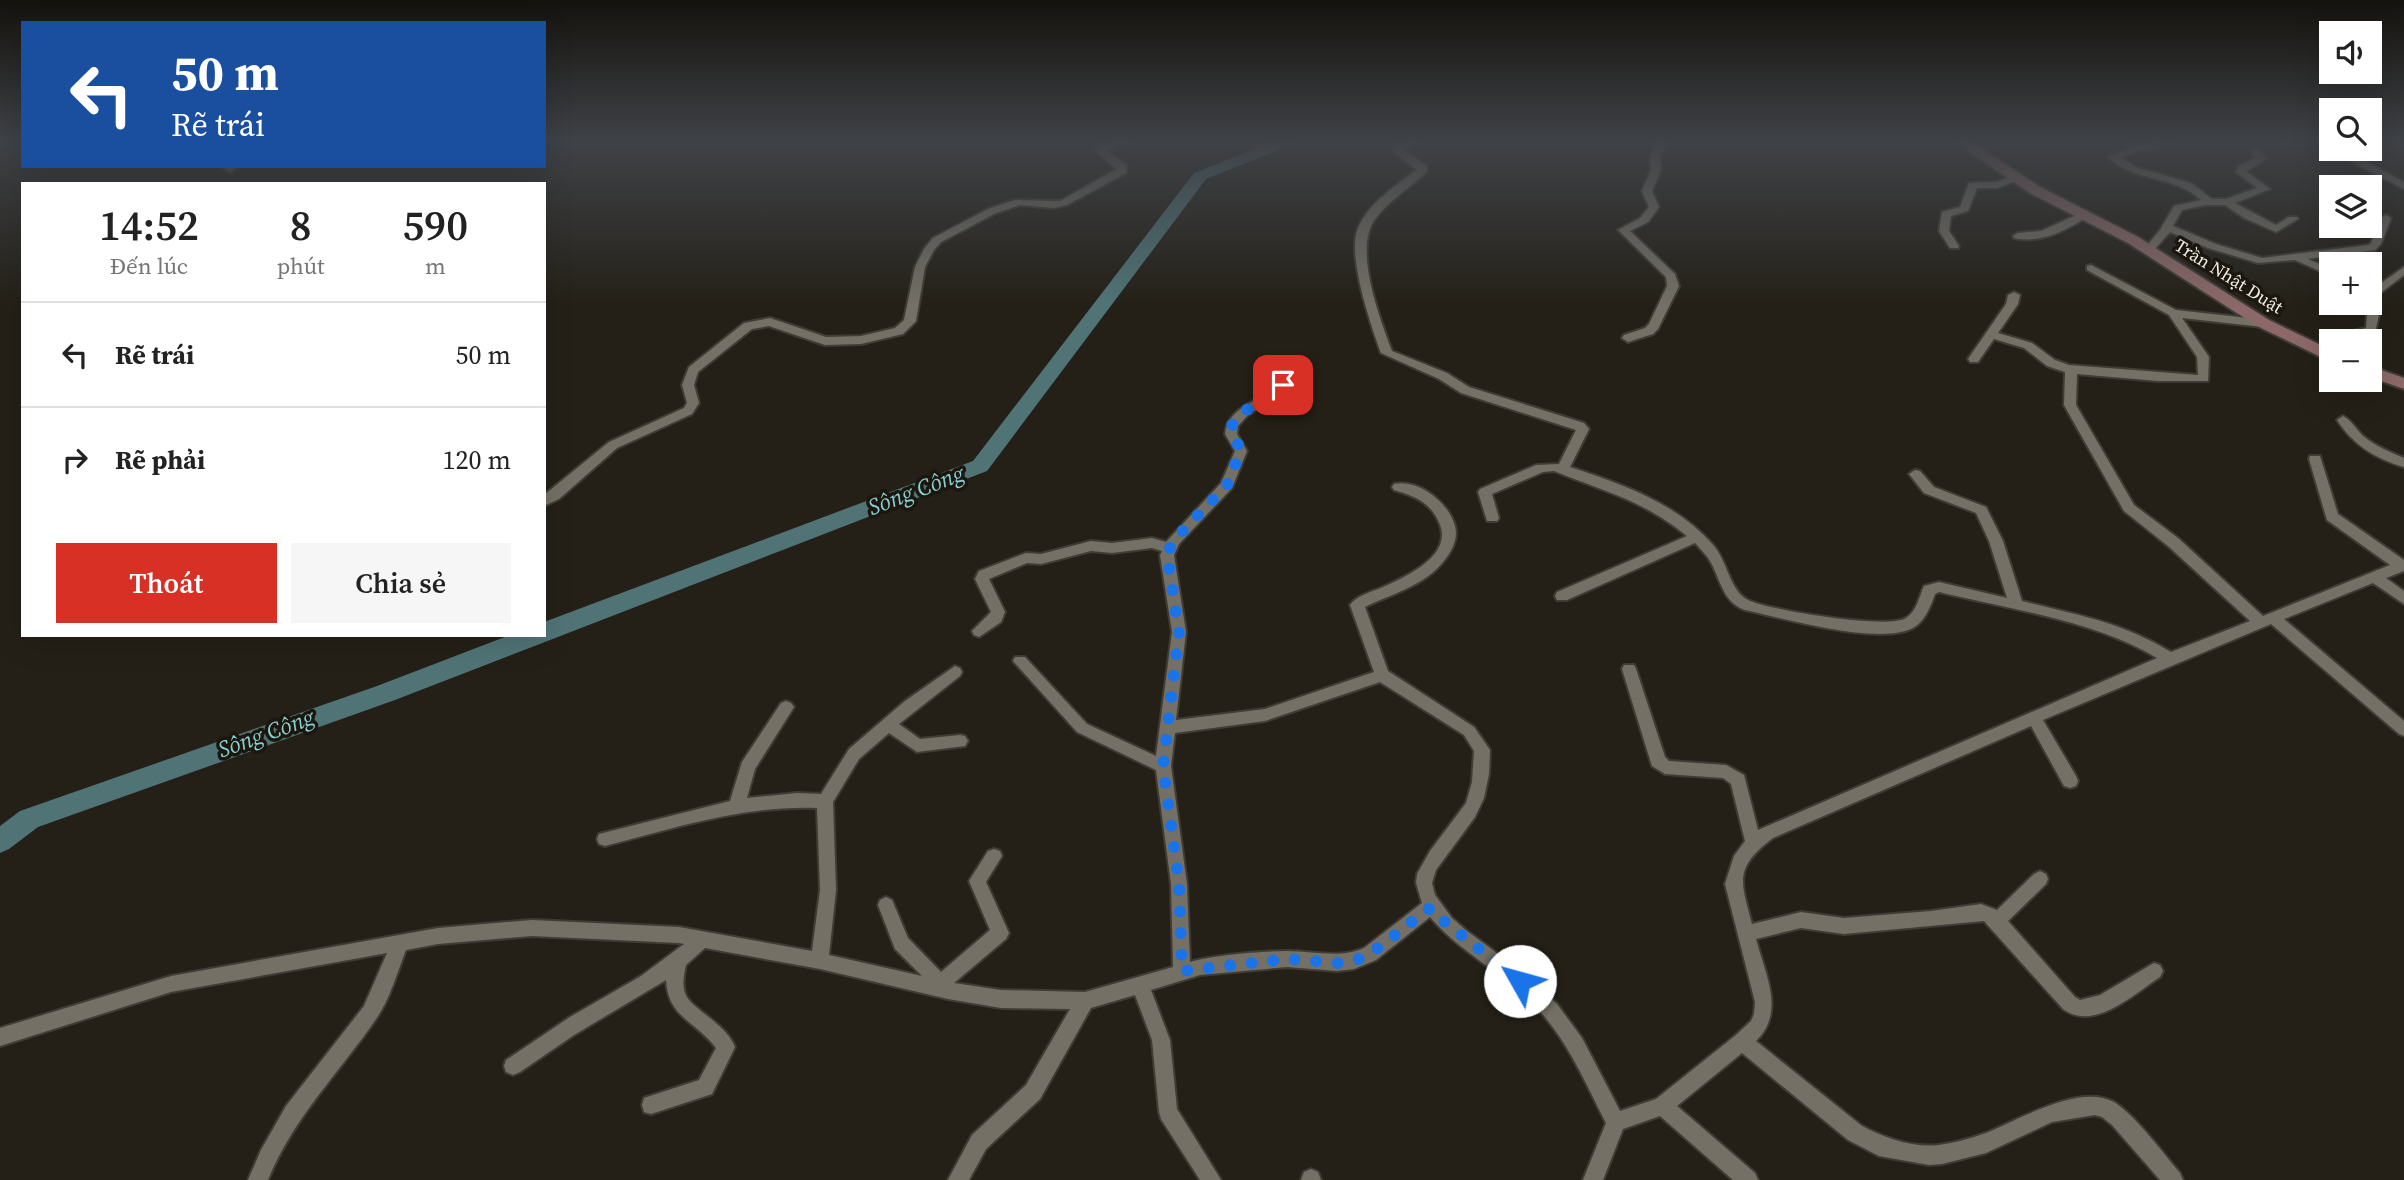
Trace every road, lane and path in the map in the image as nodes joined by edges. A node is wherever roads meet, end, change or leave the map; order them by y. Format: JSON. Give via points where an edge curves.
{"nodes":[{"id":1,"x":1072,"y":197,"type":"edge"},
{"id":2,"x":1388,"y":197,"type":"edge"},
{"id":3,"x":1650,"y":197,"type":"edge"},
{"id":4,"x":1968,"y":197,"type":"edge"},
{"id":5,"x":2052,"y":197,"type":"edge"},
{"id":6,"x":2204,"y":197,"type":"edge"},
{"id":7,"x":2241,"y":197,"type":"edge"},
{"id":8,"x":2206,"y":202,"type":"junction"},
{"id":9,"x":2227,"y":202,"type":"junction"},
{"id":10,"x":2085,"y":214,"type":"junction"},
{"id":11,"x":2386,"y":218,"type":"dead end"},
{"id":12,"x":2293,"y":219,"type":"dead end"},
{"id":13,"x":2167,"y":227,"type":"junction"},
{"id":14,"x":2018,"y":236,"type":"dead end"},
{"id":15,"x":1954,"y":246,"type":"dead end"},
{"id":16,"x":2149,"y":249,"type":"junction"},
{"id":17,"x":2298,"y":258,"type":"junction"},
{"id":18,"x":2091,"y":268,"type":"dead end"},
{"id":19,"x":2319,"y":268,"type":"edge"},
{"id":20,"x":2404,"y":270,"type":"edge"},
{"id":21,"x":2382,"y":287,"type":"edge"},
{"id":22,"x":2014,"y":295,"type":"dead end"},
{"id":23,"x":2173,"y":313,"type":"junction"},
{"id":24,"x":2263,"y":323,"type":"junction"},
{"id":25,"x":1992,"y":335,"type":"junction"},
{"id":26,"x":1628,"y":338,"type":"dead end"},
{"id":27,"x":2319,"y":351,"type":"edge"},
{"id":28,"x":1974,"y":359,"type":"dead end"},
{"id":29,"x":2071,"y":370,"type":"junction"},
{"id":30,"x":1288,"y":374,"type":"dead end"},
{"id":31,"x":2382,"y":376,"type":"edge"},
{"id":32,"x":2404,"y":384,"type":"edge"},
{"id":33,"x":2343,"y":420,"type":"dead end"},
{"id":34,"x":2315,"y":459,"type":"dead end"},
{"id":35,"x":2404,"y":463,"type":"edge"},
{"id":36,"x":1562,"y":470,"type":"junction"},
{"id":37,"x":1915,"y":474,"type":"dead end"},
{"id":38,"x":1399,"y":487,"type":"dead end"},
{"id":39,"x":546,"y":500,"type":"edge"},
{"id":40,"x":1492,"y":517,"type":"dead end"},
{"id":41,"x":1696,"y":537,"type":"junction"},
{"id":42,"x":1168,"y":548,"type":"junction"},
{"id":43,"x":2402,"y":565,"type":"edge"},
{"id":44,"x":2375,"y":577,"type":"junction"},
{"id":45,"x":1562,"y":596,"type":"dead end"},
{"id":46,"x":2404,"y":598,"type":"edge"},
{"id":47,"x":2016,"y":605,"type":"junction"},
{"id":48,"x":2267,"y":620,"type":"junction"},
{"id":49,"x":979,"y":631,"type":"dead end"},
{"id":50,"x":2170,"y":659,"type":"junction"},
{"id":51,"x":1020,"y":661,"type":"dead end"},
{"id":52,"x":1629,"y":669,"type":"dead end"},
{"id":53,"x":955,"y":672,"type":"dead end"},
{"id":54,"x":1382,"y":675,"type":"junction"},
{"id":55,"x":786,"y":707,"type":"dead end"},
{"id":56,"x":2034,"y":718,"type":"junction"},
{"id":57,"x":888,"y":724,"type":"junction"},
{"id":58,"x":1166,"y":728,"type":"junction"},
{"id":59,"x":2404,"y":730,"type":"edge"},
{"id":60,"x":960,"y":741,"type":"dead end"},
{"id":61,"x":1163,"y":766,"type":"junction"},
{"id":62,"x":2070,"y":781,"type":"dead end"},
{"id":63,"x":825,"y":801,"type":"junction"},
{"id":64,"x":736,"y":807,"type":"junction"},
{"id":65,"x":605,"y":839,"type":"dead end"},
{"id":66,"x":1753,"y":842,"type":"junction"},
{"id":67,"x":993,"y":856,"type":"dead end"},
{"id":68,"x":2040,"y":878,"type":"dead end"},
{"id":69,"x":886,"y":905,"type":"dead end"},
{"id":70,"x":1430,"y":908,"type":"junction"},
{"id":71,"x":1997,"y":921,"type":"junction"},
{"id":72,"x":1746,"y":934,"type":"junction"},
{"id":73,"x":703,"y":938,"type":"junction"},
{"id":74,"x":400,"y":942,"type":"junction"},
{"id":75,"x":820,"y":961,"type":"junction"},
{"id":76,"x":677,"y":963,"type":"junction"},
{"id":77,"x":1182,"y":971,"type":"junction"},
{"id":78,"x":2154,"y":971,"type":"dead end"},
{"id":79,"x":1140,"y":985,"type":"junction"},
{"id":80,"x":945,"y":987,"type":"junction"},
{"id":81,"x":1085,"y":1001,"type":"junction"},
{"id":82,"x":0,"y":1037,"type":"edge"},
{"id":83,"x":1742,"y":1041,"type":"junction"},
{"id":84,"x":513,"y":1066,"type":"dead end"},
{"id":85,"x":651,"y":1105,"type":"dead end"},
{"id":86,"x":1662,"y":1106,"type":"junction"},
{"id":87,"x":1616,"y":1122,"type":"junction"},
{"id":88,"x":258,"y":1180,"type":"edge"},
{"id":89,"x":958,"y":1180,"type":"edge"},
{"id":90,"x":1211,"y":1180,"type":"edge"},
{"id":91,"x":1593,"y":1180,"type":"edge"},
{"id":92,"x":1748,"y":1180,"type":"edge"},
{"id":93,"x":2173,"y":1180,"type":"edge"}],
"edges":[{"from":1,"to":39,"type":"street","via":[[1054,205],[1020,202],[937,240],[920,267],[910,321],[899,331],[861,340],[825,341],[770,322],[748,326],[693,370],[688,385],[693,403],[688,411],[613,445]]},
{"from":2,"to":36,"type":"street","via":[[1363,232],[1361,253],[1387,353],[1471,392],[1580,426],[1583,429]]},
{"from":3,"to":26,"type":"street","via":[[1654,207],[1644,220],[1623,230],[1671,276],[1674,285],[1654,326]]},
{"from":4,"to":15,"type":"street","via":[[1964,209],[1946,215],[1944,231]]},
{"from":5,"to":10,"type":"main road","name":"Trần Nhật Duật"},
{"from":6,"to":8,"type":"street"},
{"from":7,"to":9,"type":"street"},
{"from":8,"to":9,"type":"street"},
{"from":8,"to":13,"type":"street","via":[[2178,208]]},
{"from":9,"to":12,"type":"street","via":[[2276,229]]},
{"from":10,"to":14,"type":"street","via":[[2053,231]]},
{"from":10,"to":16,"type":"main road","name":"Trần Nhật Duật"},
{"from":11,"to":17,"type":"street","via":[[2371,248]]},
{"from":13,"to":16,"type":"street"},
{"from":13,"to":17,"type":"street","via":[[2262,261]]},
{"from":16,"to":24,"type":"main road","name":"Trần Nhật Duật"},
{"from":17,"to":19,"type":"street"},
{"from":18,"to":23,"type":"street"},
{"from":20,"to":21,"type":"street"},
{"from":22,"to":25,"type":"street"},
{"from":23,"to":24,"type":"street"},
{"from":23,"to":29,"type":"street","via":[[2203,357],[2201,380]]},
{"from":24,"to":27,"type":"main road","name":"Trần Nhật Duật"},
{"from":25,"to":28,"type":"street"},
{"from":25,"to":29,"type":"street","via":[[2031,346],[2050,364]]},
{"from":29,"to":48,"type":"street","via":[[2070,405],[2129,508]]},
{"from":30,"to":42,"type":"street","via":[[1279,389],[1232,425],[1231,434],[1241,450],[1231,477]]},
{"from":31,"to":32,"type":"main road"},
{"from":33,"to":35,"type":"street","via":[[2354,437]]},
{"from":34,"to":43,"type":"street","via":[[2332,517]]},
{"from":36,"to":40,"type":"street","via":[[1541,468],[1489,489],[1484,496]]},
{"from":36,"to":41,"type":"street","via":[[1647,499]]},
{"from":37,"to":47,"type":"street","via":[[1929,491],[1982,510]]},
{"from":38,"to":54,"type":"street","via":[[1418,491],[1437,507],[1450,529],[1450,541],[1438,560],[1421,574],[1357,605]]},
{"from":41,"to":45,"type":"street"},
{"from":41,"to":47,"type":"street","via":[[1719,563],[1734,597],[1745,606],[1834,623],[1893,628],[1913,621],[1933,587]]},
{"from":42,"to":49,"type":"street","via":[[1152,542],[1112,548],[1091,545],[1041,559],[1026,558],[984,576],[998,612]]},
{"from":42,"to":58,"type":"street","via":[[1179,632]]},
{"from":43,"to":44,"type":"street"},
{"from":44,"to":46,"type":"street"},
{"from":44,"to":48,"type":"street"},
{"from":47,"to":50,"type":"street","via":[[2107,627]]},
{"from":48,"to":50,"type":"street"},
{"from":48,"to":59,"type":"street"},
{"from":50,"to":56,"type":"street"},
{"from":51,"to":61,"type":"street","via":[[1082,728]]},
{"from":52,"to":66,"type":"street","via":[[1658,761],[1665,766],[1734,775]]},
{"from":53,"to":57,"type":"street"},
{"from":54,"to":58,"type":"street","via":[[1265,715]]},
{"from":54,"to":70,"type":"street","via":[[1469,731],[1482,750],[1475,802],[1424,880]]},
{"from":55,"to":64,"type":"street","via":[[748,766]]},
{"from":56,"to":62,"type":"street"},
{"from":56,"to":66,"type":"street"},
{"from":57,"to":60,"type":"street","via":[[917,746]]},
{"from":57,"to":63,"type":"street","via":[[854,754]]},
{"from":58,"to":61,"type":"street"},
{"from":61,"to":77,"type":"street","via":[[1179,884]]},
{"from":63,"to":64,"type":"street"},
{"from":63,"to":75,"type":"street","via":[[828,890]]},
{"from":64,"to":65,"type":"street"},
{"from":66,"to":72,"type":"street","via":[[1734,870],[1733,884]]},
{"from":67,"to":80,"type":"street","via":[[976,881],[1000,933]]},
{"from":68,"to":71,"type":"street"},
{"from":69,"to":80,"type":"street","via":[[901,943]]},
{"from":70,"to":77,"type":"street","via":[[1354,961],[1287,959]]},
{"from":70,"to":87,"type":"street","via":[[1556,1013]]},
{"from":71,"to":72,"type":"street","via":[[1981,912],[1844,926],[1801,920]]},
{"from":71,"to":78,"type":"street","via":[[2077,1009],[2113,997]]},
{"from":72,"to":83,"type":"street","via":[[1764,1002],[1757,1027]]},
{"from":73,"to":74,"type":"street","via":[[532,928]]},
{"from":73,"to":75,"type":"street"},
{"from":73,"to":76,"type":"street"},
{"from":74,"to":82,"type":"street","via":[[172,984]]},
{"from":74,"to":88,"type":"street","via":[[374,1005],[283,1127]]},
{"from":75,"to":80,"type":"street"},
{"from":76,"to":84,"type":"street"},
{"from":76,"to":85,"type":"street","via":[[673,981],[680,1005],[717,1032],[726,1047],[705,1087]]},
{"from":77,"to":79,"type":"street"},
{"from":79,"to":81,"type":"street"},
{"from":79,"to":90,"type":"street","via":[[1161,1040],[1168,1112]]},
{"from":80,"to":81,"type":"street","via":[[1001,999]]},
{"from":81,"to":89,"type":"street","via":[[1033,1092],[979,1142]]},
{"from":83,"to":86,"type":"street"},
{"from":83,"to":93,"type":"street","via":[[1855,1133],[1879,1146],[1942,1154],[1986,1143],[2051,1113],[2095,1106],[2119,1118]]},
{"from":86,"to":87,"type":"street"},
{"from":86,"to":92,"type":"street"},
{"from":87,"to":91,"type":"street"}]}
